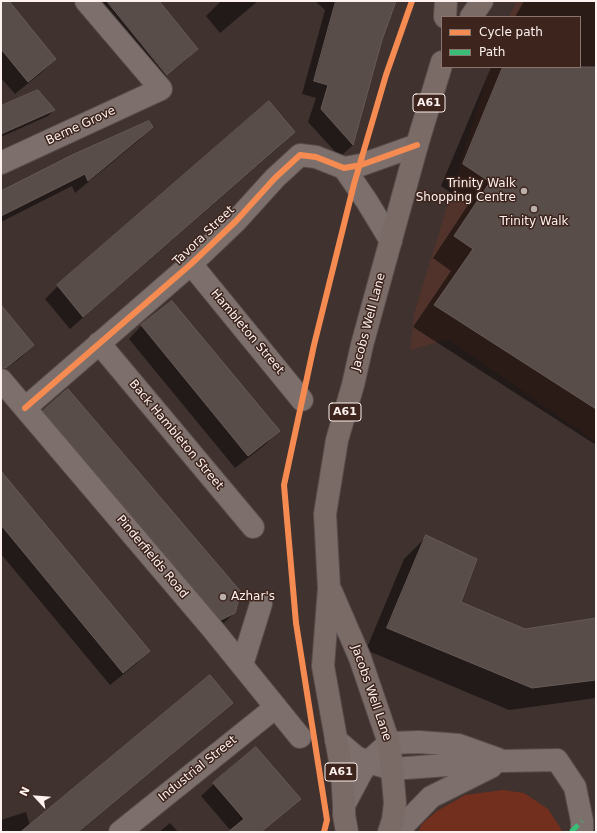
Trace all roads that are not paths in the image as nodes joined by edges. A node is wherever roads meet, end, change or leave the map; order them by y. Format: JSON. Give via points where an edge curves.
{"nodes":[{"id":1,"x":86,"y":1,"type":"edge"},
{"id":2,"x":446,"y":1,"type":"edge"},
{"id":3,"x":482,"y":1,"type":"edge"},
{"id":4,"x":445,"y":16,"type":"edge"},
{"id":5,"x":472,"y":16,"type":"edge"},
{"id":6,"x":441,"y":65,"type":"edge"},
{"id":7,"x":417,"y":145,"type":"junction"},
{"id":8,"x":1,"y":163,"type":"edge"},
{"id":9,"x":344,"y":168,"type":"junction"},
{"id":10,"x":391,"y":241,"type":"junction"},
{"id":11,"x":191,"y":264,"type":"junction"},
{"id":12,"x":99,"y":343,"type":"junction"},
{"id":13,"x":1,"y":380,"type":"edge"},
{"id":14,"x":302,"y":400,"type":"dead end"},
{"id":15,"x":25,"y":408,"type":"junction"},
{"id":16,"x":253,"y":527,"type":"dead end"},
{"id":17,"x":330,"y":588,"type":"junction"},
{"id":18,"x":260,"y":604,"type":"dead end"},
{"id":19,"x":242,"y":665,"type":"junction"},
{"id":20,"x":276,"y":707,"type":"junction"},
{"id":21,"x":300,"y":737,"type":"dead end"},
{"id":22,"x":336,"y":740,"type":"junction"},
{"id":23,"x":389,"y":743,"type":"junction"},
{"id":24,"x":503,"y":761,"type":"junction"},
{"id":25,"x":368,"y":762,"type":"junction"},
{"id":26,"x":392,"y":769,"type":"junction"},
{"id":27,"x":344,"y":804,"type":"junction"},
{"id":28,"x":120,"y":832,"type":"edge"},
{"id":29,"x":347,"y":832,"type":"edge"},
{"id":30,"x":389,"y":832,"type":"edge"},
{"id":31,"x":397,"y":832,"type":"edge"},
{"id":32,"x":582,"y":832,"type":"edge"}],
"edges":[{"from":1,"to":8,"type":"street","name":"Berne Grove","via":[[161,89]]},
{"from":2,"to":4,"type":"highway"},
{"from":3,"to":5,"type":"highway"},
{"from":6,"to":7,"type":"highway","name":"Jacobs Well Lane","number":"A61"},
{"from":7,"to":9,"type":"street"},
{"from":7,"to":10,"type":"highway","name":"Jacobs Well Lane","number":"A61"},
{"from":9,"to":10,"type":"street"},
{"from":9,"to":11,"type":"street","name":"Tavora Street","via":[[316,157],[300,155],[274,178],[236,221]]},
{"from":10,"to":17,"type":"highway","name":"Jacobs Well Lane","number":"A61","via":[[337,440],[325,514]]},
{"from":11,"to":12,"type":"street","name":"Tavora Street"},
{"from":11,"to":14,"type":"street","name":"Hambleton Street"},
{"from":12,"to":15,"type":"street","name":"Tavora Street"},
{"from":12,"to":16,"type":"street","name":"Back Hambleton Street"},
{"from":13,"to":15,"type":"street","name":"Pinderfields Road"},
{"from":15,"to":19,"type":"street","name":"Pinderfields Road"},
{"from":17,"to":22,"type":"highway","name":"Jacobs Well Lane","number":"A61","via":[[323,666]]},
{"from":17,"to":23,"type":"highway","name":"Jacobs Well Lane","number":"A61","via":[[360,658]]},
{"from":18,"to":19,"type":"street"},
{"from":19,"to":20,"type":"street","name":"Pinderfields Road"},
{"from":20,"to":21,"type":"street","name":"Pinderfields Road"},
{"from":20,"to":28,"type":"street","name":"Industrial Street"},
{"from":22,"to":25,"type":"street","via":[[356,758]]},
{"from":22,"to":27,"type":"highway","name":"Jacobs Well Lane","number":"A61"},
{"from":23,"to":24,"type":"street","via":[[459,745]]},
{"from":23,"to":25,"type":"street"},
{"from":23,"to":26,"type":"highway","name":"Jacobs Well Lane","number":"A61"},
{"from":24,"to":26,"type":"street"},
{"from":24,"to":31,"type":"street","via":[[431,797]]},
{"from":24,"to":32,"type":"street","via":[[557,760],[575,787]]},
{"from":25,"to":26,"type":"street"},
{"from":25,"to":27,"type":"street"},
{"from":26,"to":30,"type":"highway","name":"Jacobs Well Lane","number":"A61","via":[[394,803]]},
{"from":27,"to":29,"type":"highway","name":"Jacobs Well Lane","number":"A61"}]}
